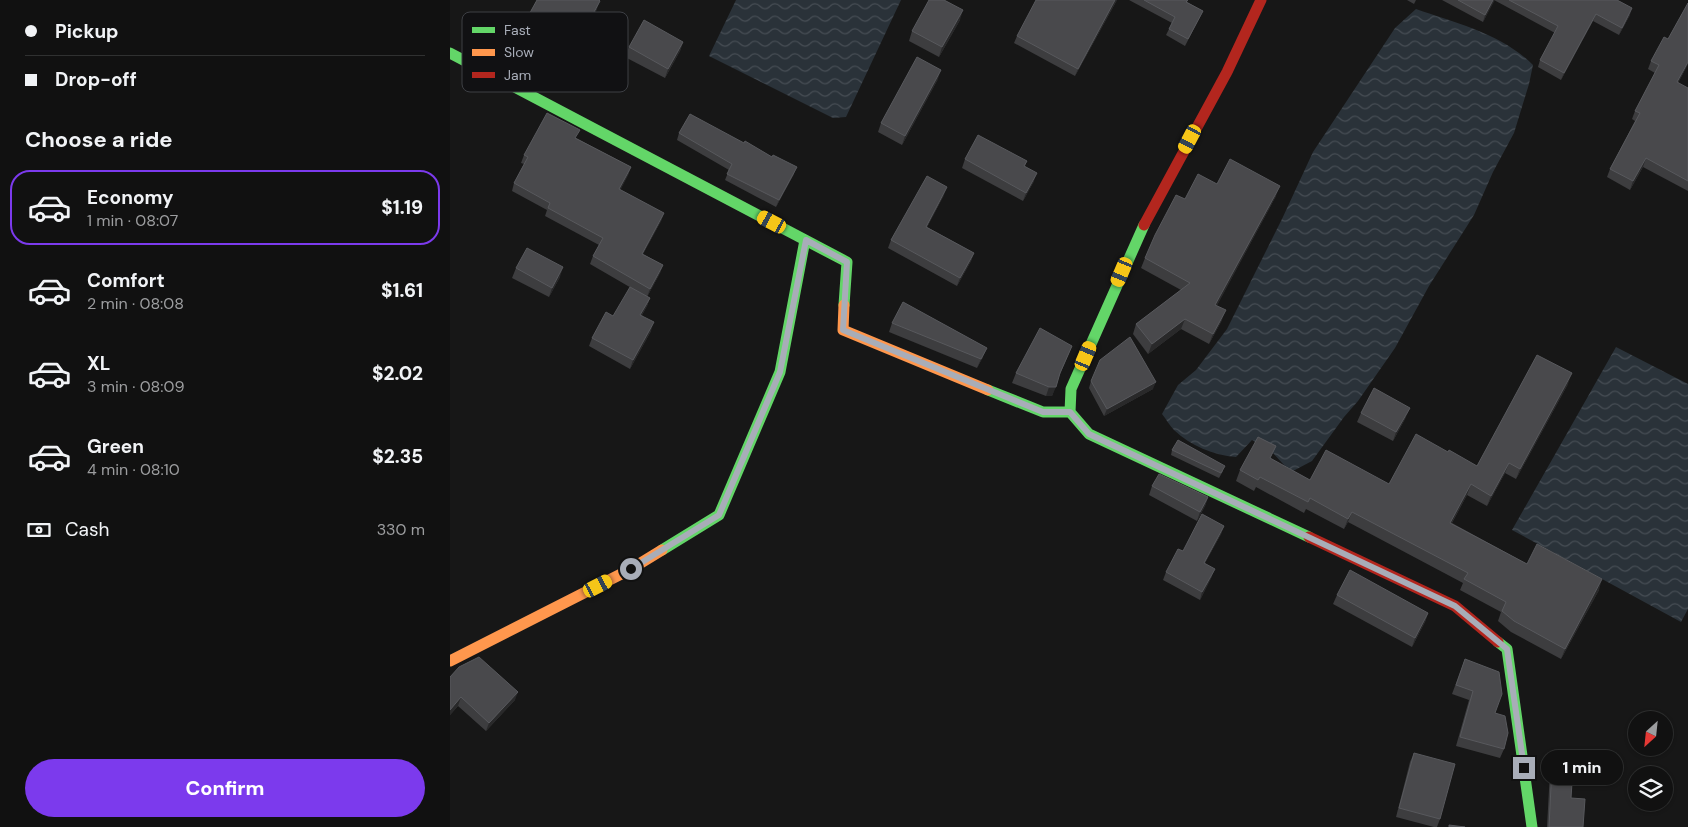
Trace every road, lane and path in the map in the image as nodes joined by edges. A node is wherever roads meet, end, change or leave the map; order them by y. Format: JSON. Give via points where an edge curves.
{"nodes":[{"id":1,"x":1261,"y":0,"type":"edge"},
{"id":2,"x":450,"y":53,"type":"edge"},
{"id":3,"x":462,"y":59,"type":"edge"},
{"id":4,"x":524,"y":92,"type":"edge"},
{"id":5,"x":806,"y":240,"type":"junction"},
{"id":6,"x":1070,"y":412,"type":"junction"},
{"id":7,"x":450,"y":661,"type":"edge"},
{"id":8,"x":1532,"y":827,"type":"edge"}],
"edges":[{"from":1,"to":6,"type":"street","via":[[1137,238],[1071,389]]},
{"from":2,"to":3,"type":"street"},
{"from":4,"to":5,"type":"street"},
{"from":5,"to":6,"type":"street","via":[[847,262],[843,330],[1043,412]]},
{"from":5,"to":7,"type":"street","via":[[780,372],[719,515],[631,569]]},
{"from":6,"to":8,"type":"street","via":[[1089,434],[1455,606],[1507,649]]}]}
